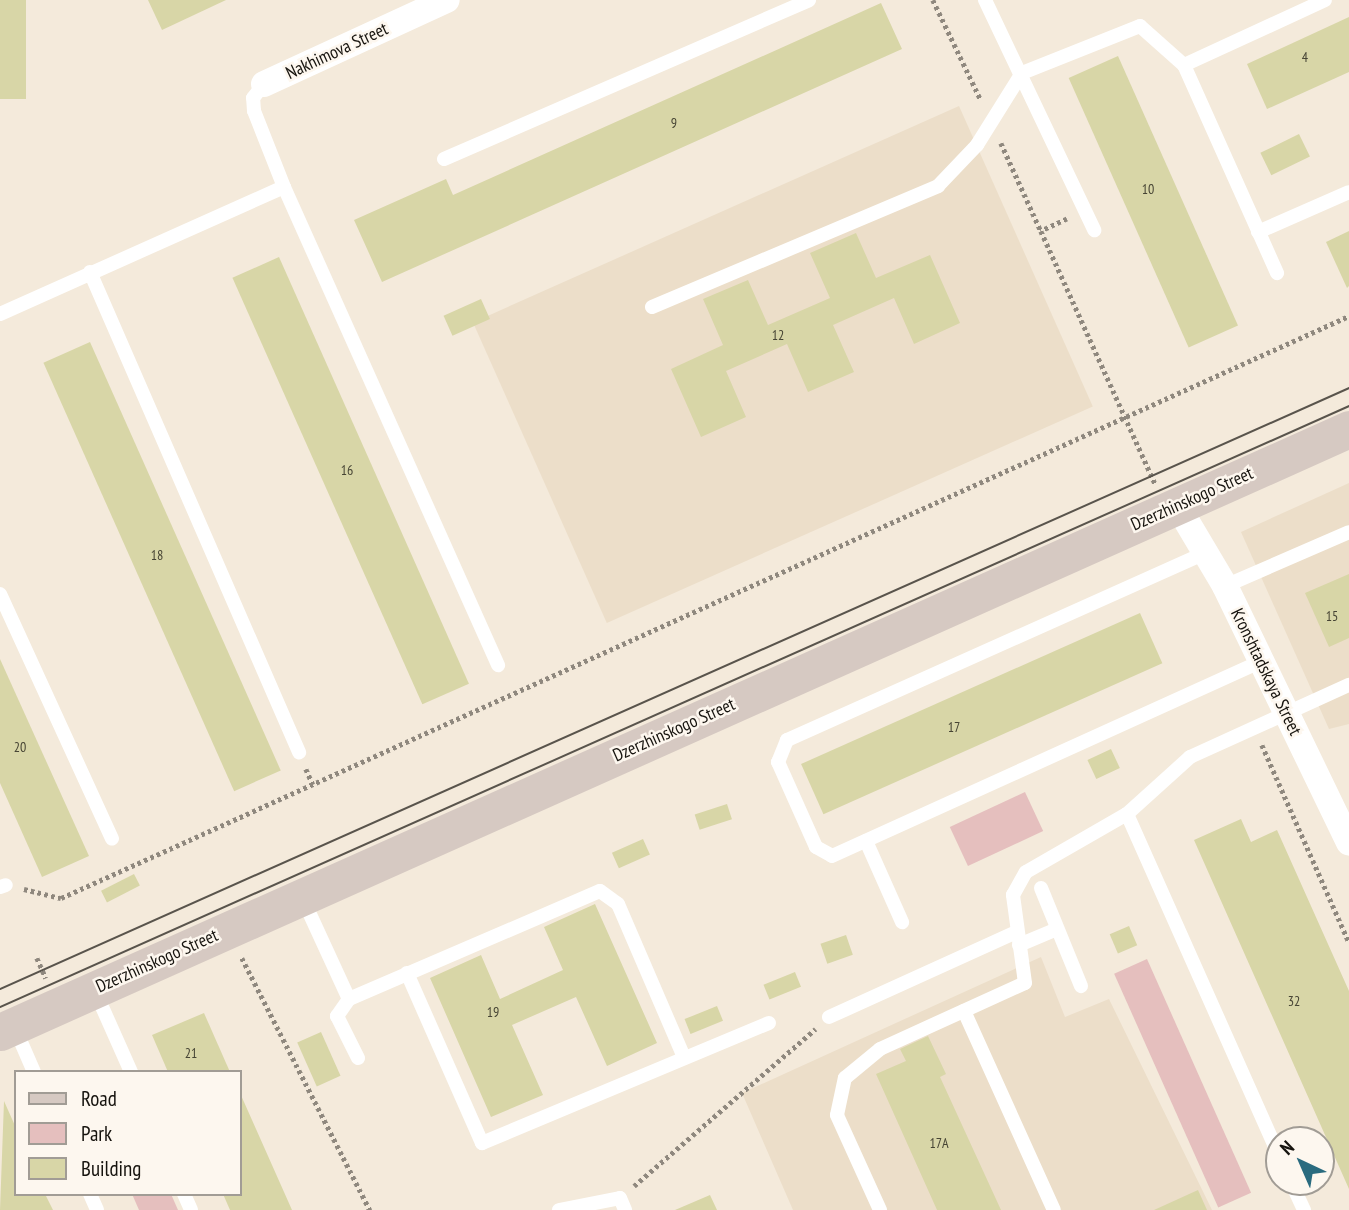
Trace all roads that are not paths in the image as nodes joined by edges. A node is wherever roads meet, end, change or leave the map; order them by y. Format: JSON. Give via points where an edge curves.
{"nodes":[{"id":1,"x":447,"y":0,"type":"edge"},
{"id":2,"x":809,"y":0,"type":"edge"},
{"id":3,"x":985,"y":0,"type":"edge"},
{"id":4,"x":1325,"y":0,"type":"edge"},
{"id":5,"x":1184,"y":65,"type":"junction"},
{"id":6,"x":1022,"y":73,"type":"junction"},
{"id":7,"x":264,"y":84,"type":"joint"},
{"id":8,"x":444,"y":159,"type":"dead end"},
{"id":9,"x":284,"y":187,"type":"junction"},
{"id":10,"x":1349,"y":192,"type":"edge"},
{"id":11,"x":1094,"y":230,"type":"dead end"},
{"id":12,"x":1258,"y":232,"type":"junction"},
{"id":13,"x":90,"y":272,"type":"junction"},
{"id":14,"x":1277,"y":273,"type":"dead end"},
{"id":15,"x":652,"y":307,"type":"dead end"},
{"id":16,"x":0,"y":314,"type":"edge"},
{"id":17,"x":1349,"y":429,"type":"edge"},
{"id":18,"x":1166,"y":510,"type":"junction"},
{"id":19,"x":1349,"y":531,"type":"edge"},
{"id":20,"x":1205,"y":553,"type":"junction"},
{"id":21,"x":1225,"y":586,"type":"junction"},
{"id":22,"x":0,"y":594,"type":"edge"},
{"id":23,"x":1260,"y":662,"type":"junction"},
{"id":24,"x":498,"y":665,"type":"dead end"},
{"id":25,"x":1349,"y":685,"type":"edge"},
{"id":26,"x":1286,"y":714,"type":"junction"},
{"id":27,"x":299,"y":752,"type":"dead end"},
{"id":28,"x":1127,"y":814,"type":"junction"},
{"id":29,"x":112,"y":839,"type":"dead end"},
{"id":30,"x":866,"y":841,"type":"junction"},
{"id":31,"x":1349,"y":843,"type":"edge"},
{"id":32,"x":1041,"y":888,"type":"dead end"},
{"id":33,"x":301,"y":896,"type":"junction"},
{"id":34,"x":902,"y":922,"type":"dead end"},
{"id":35,"x":1057,"y":929,"type":"junction"},
{"id":36,"x":1017,"y":939,"type":"junction"},
{"id":37,"x":407,"y":973,"type":"junction"},
{"id":38,"x":1081,"y":986,"type":"dead end"},
{"id":39,"x":94,"y":989,"type":"junction"},
{"id":40,"x":349,"y":999,"type":"junction"},
{"id":41,"x":964,"y":1011,"type":"junction"},
{"id":42,"x":829,"y":1017,"type":"road end"},
{"id":43,"x":769,"y":1023,"type":"dead end"},
{"id":44,"x":7,"y":1029,"type":"edge"},
{"id":45,"x":684,"y":1057,"type":"junction"},
{"id":46,"x":358,"y":1058,"type":"dead end"},
{"id":47,"x":33,"y":1070,"type":"edge"},
{"id":48,"x":130,"y":1070,"type":"edge"},
{"id":49,"x":1266,"y":1126,"type":"edge"},
{"id":50,"x":623,"y":1204,"type":"edge"},
{"id":51,"x":559,"y":1210,"type":"edge"},
{"id":52,"x":880,"y":1210,"type":"edge"},
{"id":53,"x":1055,"y":1210,"type":"edge"}],
"edges":[{"from":1,"to":7,"type":"street","name":"Nakhimova Street"},
{"from":2,"to":8,"type":"lane"},
{"from":3,"to":6,"type":"lane"},
{"from":4,"to":5,"type":"lane"},
{"from":5,"to":6,"type":"lane","via":[[1140,26]]},
{"from":5,"to":12,"type":"lane"},
{"from":6,"to":11,"type":"lane"},
{"from":6,"to":15,"type":"lane","via":[[977,145],[939,186]]},
{"from":7,"to":9,"type":"lane","via":[[253,98],[254,111]]},
{"from":9,"to":13,"type":"lane"},
{"from":9,"to":24,"type":"lane"},
{"from":10,"to":12,"type":"lane"},
{"from":12,"to":14,"type":"lane"},
{"from":13,"to":16,"type":"lane"},
{"from":13,"to":27,"type":"lane"},
{"from":17,"to":18,"type":"main road","name":"Dzerzhinskogo Street"},
{"from":18,"to":20,"type":"street","name":"Kronshtadskaya Street"},
{"from":18,"to":33,"type":"main road","name":"Dzerzhinskogo Street"},
{"from":19,"to":21,"type":"lane"},
{"from":20,"to":21,"type":"street","name":"Kronshtadskaya Street"},
{"from":20,"to":30,"type":"lane","via":[[786,740],[778,762],[816,847],[832,856]]},
{"from":21,"to":23,"type":"street","name":"Kronshtadskaya Street"},
{"from":22,"to":29,"type":"lane"},
{"from":23,"to":26,"type":"street","name":"Kronshtadskaya Street"},
{"from":23,"to":30,"type":"lane"},
{"from":25,"to":26,"type":"lane"},
{"from":26,"to":28,"type":"lane","via":[[1190,757]]},
{"from":26,"to":31,"type":"street","name":"Kronshtadskaya Street"},
{"from":28,"to":36,"type":"lane","via":[[1026,872],[1013,895]]},
{"from":28,"to":49,"type":"lane"},
{"from":30,"to":34,"type":"lane"},
{"from":32,"to":35,"type":"lane"},
{"from":33,"to":39,"type":"main road","name":"Dzerzhinskogo Street"},
{"from":33,"to":40,"type":"lane"},
{"from":35,"to":36,"type":"lane"},
{"from":35,"to":38,"type":"lane"},
{"from":36,"to":41,"type":"lane","via":[[1025,983]]},
{"from":36,"to":42,"type":"lane"},
{"from":37,"to":40,"type":"lane"},
{"from":37,"to":45,"type":"lane","via":[[600,891],[618,904]]},
{"from":37,"to":45,"type":"lane","via":[[482,1143]]},
{"from":39,"to":44,"type":"main road","name":"Dzerzhinskogo Street"},
{"from":39,"to":48,"type":"lane"},
{"from":40,"to":46,"type":"lane","via":[[337,1016]]},
{"from":41,"to":52,"type":"lane","via":[[880,1049],[845,1078],[837,1115]]},
{"from":41,"to":53,"type":"lane"},
{"from":43,"to":45,"type":"lane"},
{"from":44,"to":47,"type":"lane"},
{"from":50,"to":51,"type":"lane"}]}
